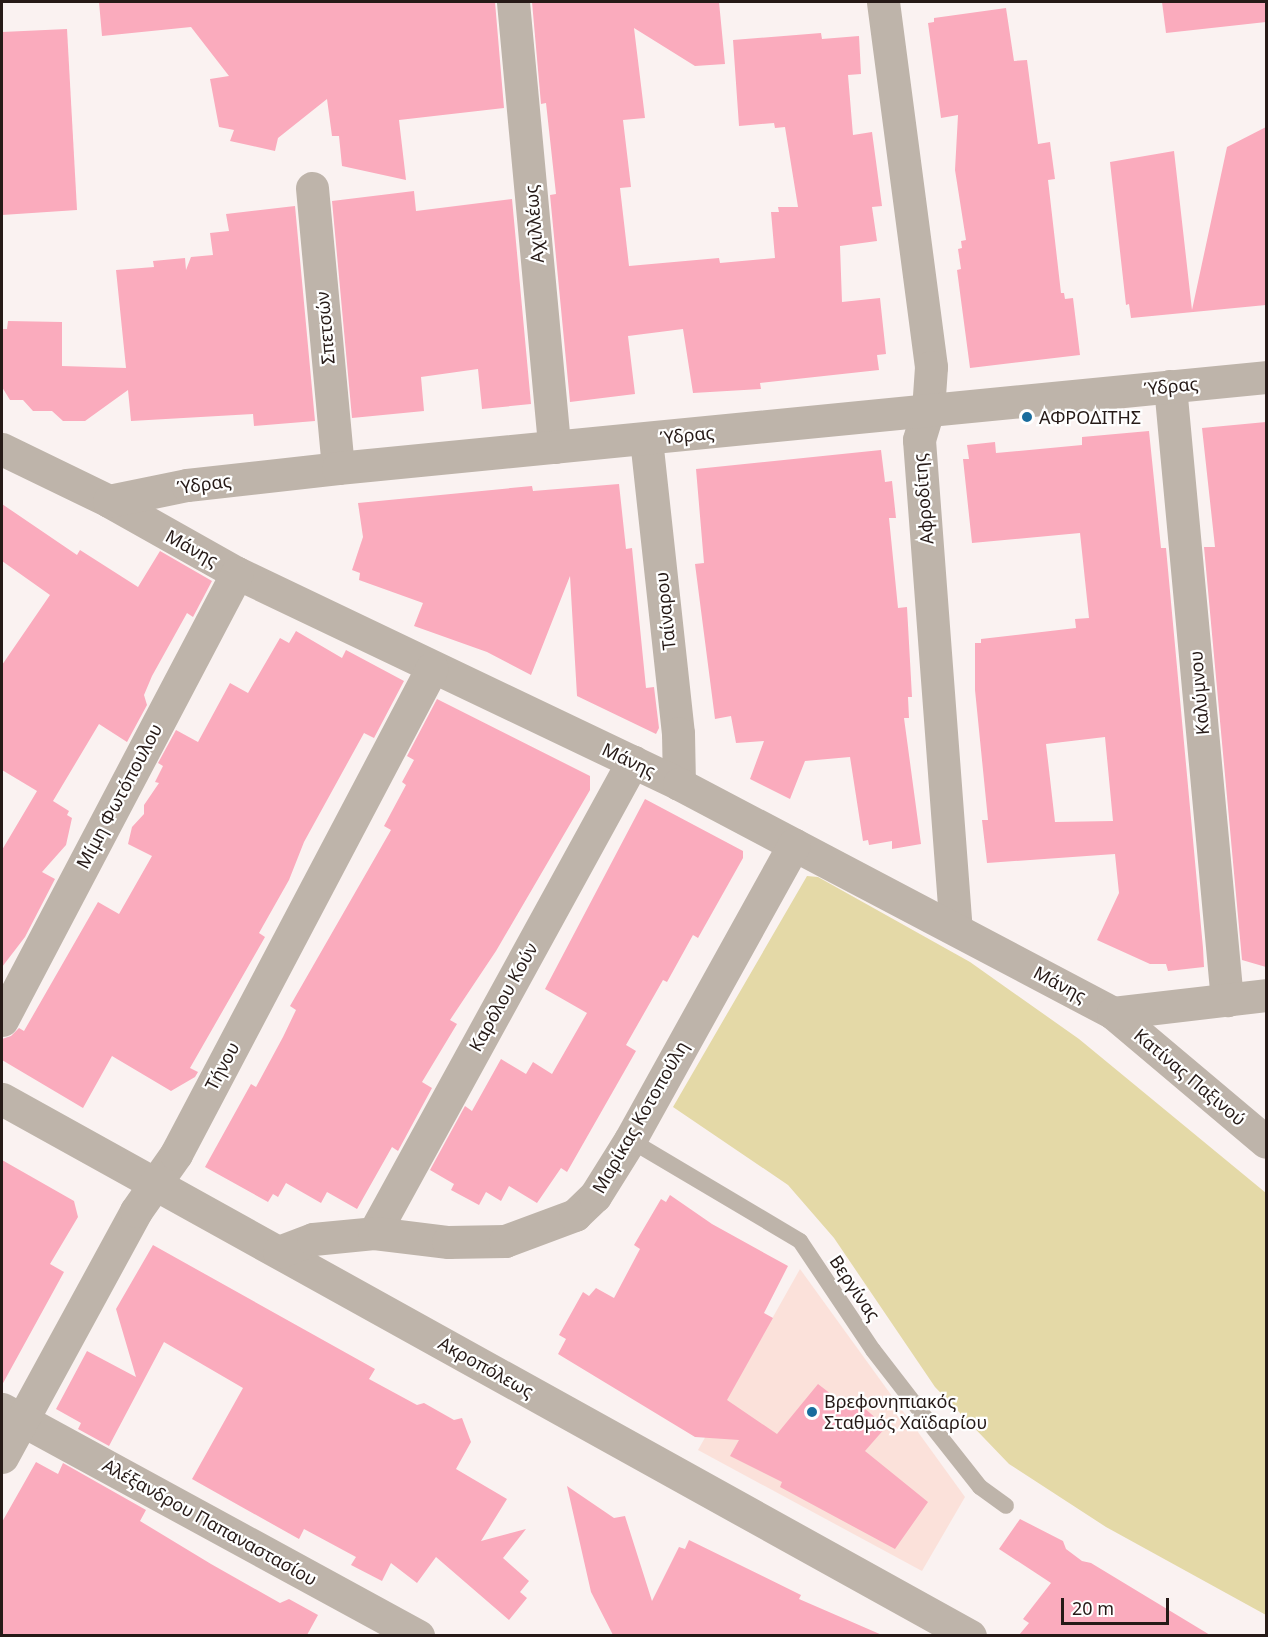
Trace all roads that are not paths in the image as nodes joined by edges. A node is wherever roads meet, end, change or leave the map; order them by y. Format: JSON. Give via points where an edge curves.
{"nodes":[{"id":1,"x":513,"y":2,"type":"edge"},
{"id":2,"x":883,"y":2,"type":"edge"},
{"id":3,"x":312,"y":188,"type":"dead end"},
{"id":4,"x":1266,"y":377,"type":"edge"},
{"id":5,"x":1170,"y":386,"type":"junction"},
{"id":6,"x":928,"y":410,"type":"junction"},
{"id":7,"x":646,"y":439,"type":"junction"},
{"id":8,"x":554,"y":447,"type":"junction"},
{"id":9,"x":2,"y":449,"type":"edge"},
{"id":10,"x":338,"y":468,"type":"junction"},
{"id":11,"x":109,"y":501,"type":"junction"},
{"id":12,"x":237,"y":573,"type":"junction"},
{"id":13,"x":432,"y":668,"type":"junction"},
{"id":14,"x":633,"y":761,"type":"junction"},
{"id":15,"x":679,"y":784,"type":"junction"},
{"id":16,"x":794,"y":844,"type":"junction"},
{"id":17,"x":956,"y":927,"type":"junction"},
{"id":18,"x":1266,"y":995,"type":"edge"},
{"id":19,"x":1227,"y":1000,"type":"junction"},
{"id":20,"x":1113,"y":1012,"type":"junction"},
{"id":21,"x":2,"y":1020,"type":"edge"},
{"id":22,"x":2,"y":1099,"type":"edge"},
{"id":23,"x":630,"y":1140,"type":"junction"},
{"id":24,"x":1266,"y":1142,"type":"edge"},
{"id":25,"x":158,"y":1184,"type":"junction"},
{"id":26,"x":374,"y":1233,"type":"junction"},
{"id":27,"x":279,"y":1252,"type":"junction"},
{"id":28,"x":12,"y":1415,"type":"edge"},
{"id":29,"x":2,"y":1457,"type":"edge"},
{"id":30,"x":1006,"y":1506,"type":"dead end"},
{"id":31,"x":418,"y":1635,"type":"edge"},
{"id":32,"x":970,"y":1635,"type":"edge"}],
"edges":[{"from":1,"to":8,"type":"street","name":"Αχιλλέως"},
{"from":2,"to":6,"type":"street","name":"Αφροδίτης","via":[[931,367]]},
{"from":3,"to":10,"type":"street","name":"Σπετσών"},
{"from":4,"to":5,"type":"street","name":"Ύδρας"},
{"from":5,"to":6,"type":"street","name":"Ύδρας"},
{"from":5,"to":19,"type":"street","name":"Καλύμνου"},
{"from":6,"to":7,"type":"street","name":"Ύδρας"},
{"from":6,"to":17,"type":"street","name":"Αφροδίτης","via":[[919,441]]},
{"from":7,"to":8,"type":"street","name":"Ύδρας"},
{"from":7,"to":15,"type":"street","name":"Ταίναρου","via":[[678,733]]},
{"from":8,"to":10,"type":"street","name":"Ύδρας"},
{"from":9,"to":11,"type":"street","name":"Μάνης"},
{"from":10,"to":11,"type":"street","name":"Ύδρας","via":[[187,485]]},
{"from":11,"to":12,"type":"street","name":"Μάνης"},
{"from":12,"to":13,"type":"street","name":"Μάνης"},
{"from":12,"to":21,"type":"street","name":"Μίμη Φωτόπουλου"},
{"from":13,"to":14,"type":"street","name":"Μάνης"},
{"from":13,"to":25,"type":"street","name":"Τήνου"},
{"from":14,"to":15,"type":"street","name":"Μάνης"},
{"from":14,"to":26,"type":"street","name":"Καρόλου Κούν"},
{"from":15,"to":16,"type":"street","name":"Μάνης"},
{"from":16,"to":17,"type":"street","name":"Μάνης"},
{"from":16,"to":23,"type":"street","name":"Μαρίκας Κοτοπούλη"},
{"from":17,"to":20,"type":"street","name":"Μάνης"},
{"from":18,"to":19,"type":"street"},
{"from":19,"to":20,"type":"street"},
{"from":20,"to":24,"type":"street","name":"Κατίνας Παξινού"},
{"from":22,"to":25,"type":"street","name":"Ακροπόλεως"},
{"from":23,"to":26,"type":"street","name":"Μαρίκας Κοτοπούλη","via":[[590,1201],[575,1215],[544,1229],[505,1240],[448,1242]]},
{"from":23,"to":30,"type":"lane","name":"Βεργίνας","via":[[800,1241],[873,1350],[973,1478]]},
{"from":25,"to":27,"type":"street","name":"Ακροπόλεως"},
{"from":25,"to":28,"type":"street","name":"Τήνου","via":[[136,1211]]},
{"from":26,"to":27,"type":"street","name":"Μαρίκας Κοτοπούλη","via":[[313,1239]]},
{"from":27,"to":32,"type":"street","name":"Ακροπόλεως"},
{"from":28,"to":29,"type":"street","name":"Τήνου"},
{"from":28,"to":31,"type":"street","name":"Αλέξανδρου Παπαναστασίου"}]}
